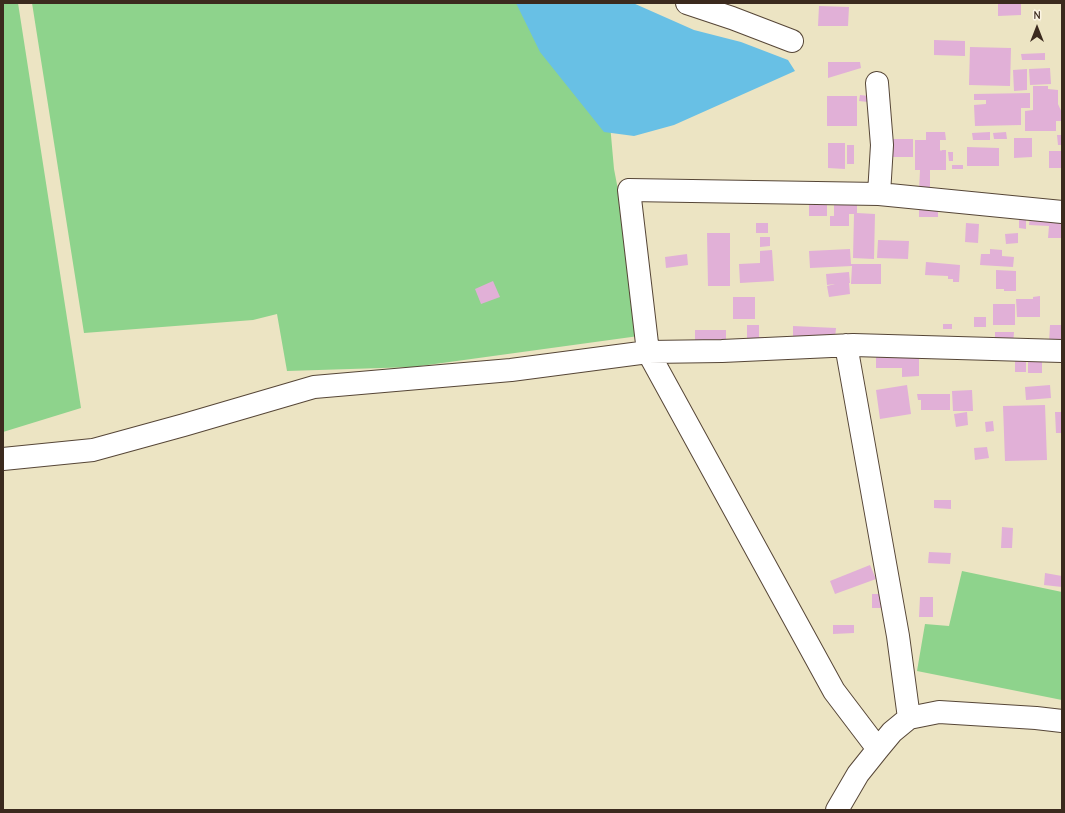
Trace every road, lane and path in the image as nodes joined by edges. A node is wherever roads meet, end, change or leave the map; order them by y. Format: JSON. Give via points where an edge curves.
{"nodes":[{"id":1,"x":686,"y":3,"type":"edge"},
{"id":2,"x":792,"y":41,"type":"dead end"},
{"id":3,"x":877,"y":83,"type":"dead end"},
{"id":4,"x":879,"y":194,"type":"junction"},
{"id":5,"x":1062,"y":212,"type":"edge"},
{"id":6,"x":846,"y":346,"type":"junction"},
{"id":7,"x":1062,"y":351,"type":"edge"},
{"id":8,"x":648,"y":352,"type":"junction"},
{"id":9,"x":3,"y":459,"type":"edge"},
{"id":10,"x":909,"y":718,"type":"junction"},
{"id":11,"x":1062,"y":721,"type":"edge"},
{"id":12,"x":878,"y":749,"type":"junction"},
{"id":13,"x":837,"y":810,"type":"edge"}],
"edges":[{"from":1,"to":2,"type":"street"},
{"from":3,"to":4,"type":"street","via":[[882,145]]},
{"from":4,"to":5,"type":"street"},
{"from":4,"to":8,"type":"street","via":[[629,190]]},
{"from":6,"to":7,"type":"street"},
{"from":6,"to":8,"type":"street"},
{"from":6,"to":10,"type":"street","via":[[898,636]]},
{"from":8,"to":9,"type":"street","via":[[511,370],[314,387],[93,450]]},
{"from":8,"to":12,"type":"street","via":[[834,691]]},
{"from":10,"to":11,"type":"street","via":[[939,712]]},
{"from":10,"to":12,"type":"street","via":[[892,732]]},
{"from":12,"to":13,"type":"street","via":[[858,774]]}]}
